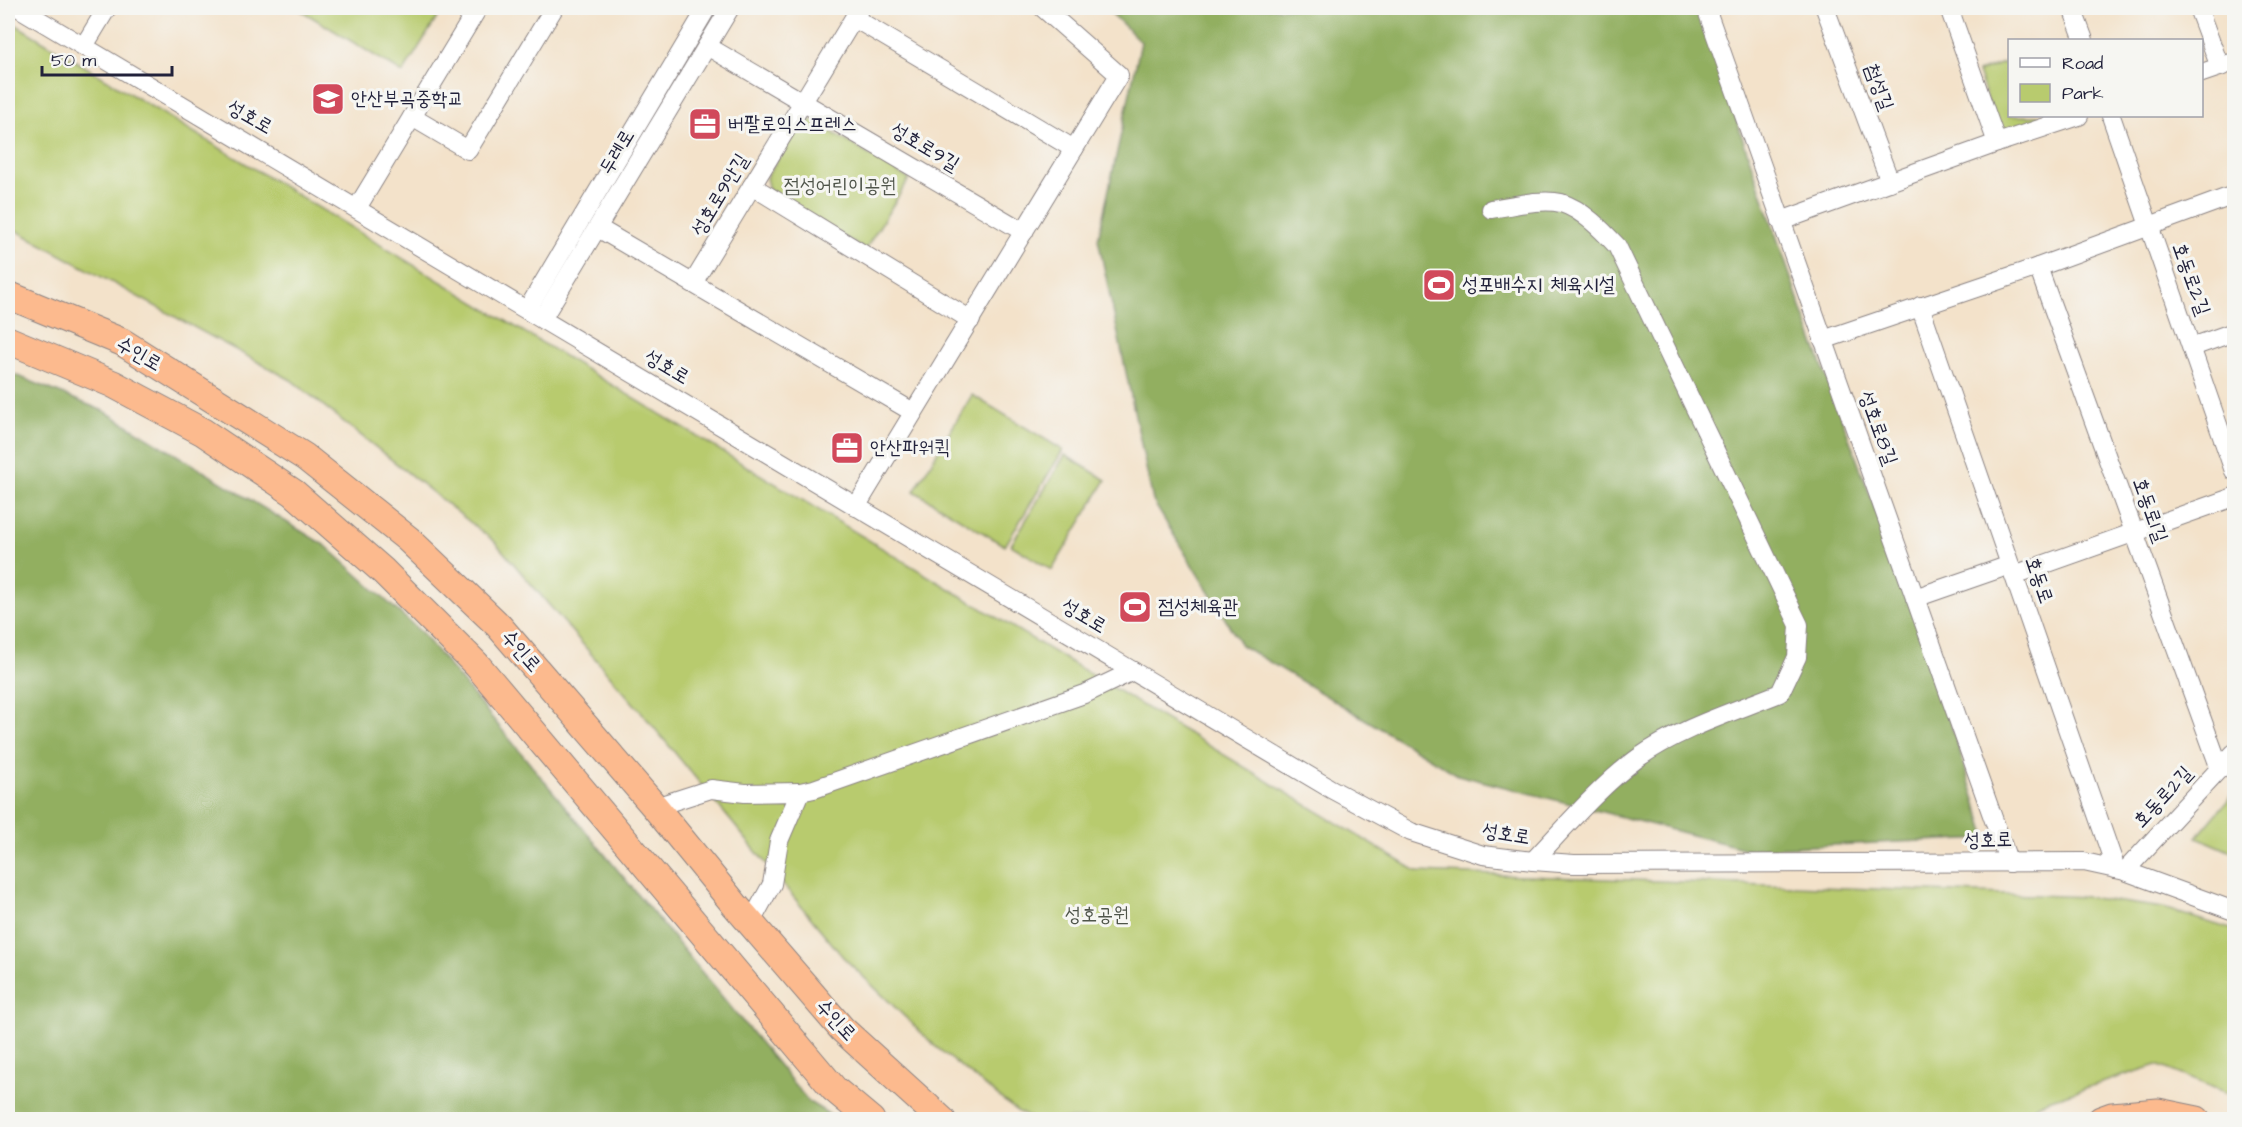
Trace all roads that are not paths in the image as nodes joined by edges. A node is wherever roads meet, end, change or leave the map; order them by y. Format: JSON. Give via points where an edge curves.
{"nodes":[{"id":1,"x":19,"y":8,"type":"edge"},
{"id":2,"x":107,"y":8,"type":"edge"},
{"id":3,"x":478,"y":8,"type":"edge"},
{"id":4,"x":554,"y":8,"type":"edge"},
{"id":5,"x":707,"y":8,"type":"edge"},
{"id":6,"x":730,"y":8,"type":"edge"},
{"id":7,"x":1043,"y":8,"type":"edge"},
{"id":8,"x":1706,"y":8,"type":"edge"},
{"id":9,"x":1825,"y":8,"type":"edge"},
{"id":10,"x":1949,"y":8,"type":"edge"},
{"id":11,"x":2072,"y":8,"type":"edge"},
{"id":12,"x":2198,"y":8,"type":"edge"},
{"id":13,"x":857,"y":13,"type":"edge"},
{"id":14,"x":2084,"y":39,"type":"edge"},
{"id":15,"x":84,"y":46,"type":"junction"},
{"id":16,"x":707,"y":46,"type":"junction"},
{"id":17,"x":2227,"y":64,"type":"edge"},
{"id":18,"x":2203,"y":73,"type":"edge"},
{"id":19,"x":802,"y":101,"type":"junction"},
{"id":20,"x":412,"y":117,"type":"junction"},
{"id":21,"x":2076,"y":117,"type":"edge"},
{"id":22,"x":2111,"y":117,"type":"edge"},
{"id":23,"x":1997,"y":143,"type":"junction"},
{"id":24,"x":1074,"y":149,"type":"junction"},
{"id":25,"x":1890,"y":182,"type":"junction"},
{"id":26,"x":752,"y":186,"type":"junction"},
{"id":27,"x":2235,"y":195,"type":"edge"},
{"id":28,"x":357,"y":207,"type":"junction"},
{"id":29,"x":1491,"y":209,"type":"dead end"},
{"id":30,"x":1781,"y":221,"type":"junction"},
{"id":31,"x":2148,"y":225,"type":"junction"},
{"id":32,"x":598,"y":228,"type":"junction"},
{"id":33,"x":1024,"y":232,"type":"junction"},
{"id":34,"x":2038,"y":267,"type":"junction"},
{"id":35,"x":693,"y":283,"type":"junction"},
{"id":36,"x":8,"y":295,"type":"edge"},
{"id":37,"x":1920,"y":306,"type":"junction"},
{"id":38,"x":535,"y":314,"type":"junction"},
{"id":39,"x":970,"y":320,"type":"junction"},
{"id":40,"x":2235,"y":332,"type":"edge"},
{"id":41,"x":8,"y":340,"type":"edge"},
{"id":42,"x":1823,"y":340,"type":"junction"},
{"id":43,"x":2192,"y":347,"type":"junction"},
{"id":44,"x":913,"y":412,"type":"junction"},
{"id":45,"x":2235,"y":471,"type":"edge"},
{"id":46,"x":2235,"y":497,"type":"edge"},
{"id":47,"x":856,"y":507,"type":"junction"},
{"id":48,"x":2134,"y":533,"type":"junction"},
{"id":49,"x":2012,"y":570,"type":"junction"},
{"id":50,"x":1915,"y":598,"type":"junction"},
{"id":51,"x":1133,"y":671,"type":"junction"},
{"id":52,"x":2235,"y":753,"type":"edge"},
{"id":53,"x":2220,"y":769,"type":"junction"},
{"id":54,"x":800,"y":792,"type":"junction"},
{"id":55,"x":655,"y":807,"type":"junction"},
{"id":56,"x":1533,"y":861,"type":"junction"},
{"id":57,"x":2009,"y":863,"type":"junction"},
{"id":58,"x":2120,"y":870,"type":"junction"},
{"id":59,"x":2235,"y":911,"type":"edge"},
{"id":60,"x":752,"y":922,"type":"junction"},
{"id":61,"x":871,"y":1119,"type":"edge"},
{"id":62,"x":942,"y":1119,"type":"edge"},
{"id":63,"x":2102,"y":1119,"type":"edge"},
{"id":64,"x":2197,"y":1119,"type":"edge"}],
"edges":[{"from":1,"to":15,"type":"street","name":"성호로"},
{"from":2,"to":15,"type":"street"},
{"from":3,"to":20,"type":"street"},
{"from":4,"to":20,"type":"street","via":[[468,150]]},
{"from":5,"to":38,"type":"street","name":"두레로"},
{"from":6,"to":16,"type":"street","name":"두레로"},
{"from":7,"to":24,"type":"street","via":[[1119,75]]},
{"from":8,"to":30,"type":"street","name":"성호로8길"},
{"from":9,"to":25,"type":"street","name":"첨성길"},
{"from":10,"to":23,"type":"street"},
{"from":11,"to":14,"type":"street"},
{"from":12,"to":17,"type":"street"},
{"from":13,"to":19,"type":"street","name":"성호로9안길"},
{"from":13,"to":24,"type":"street"},
{"from":15,"to":28,"type":"street","name":"성호로"},
{"from":16,"to":19,"type":"street","name":"성호로9길"},
{"from":16,"to":32,"type":"street","name":"두레로"},
{"from":17,"to":18,"type":"street"},
{"from":19,"to":26,"type":"street","name":"성호로9안길"},
{"from":19,"to":33,"type":"street","name":"성호로9길"},
{"from":20,"to":28,"type":"street"},
{"from":21,"to":23,"type":"street"},
{"from":22,"to":31,"type":"street","name":"호동로2길"},
{"from":23,"to":25,"type":"street"},
{"from":24,"to":33,"type":"street"},
{"from":25,"to":30,"type":"street"},
{"from":26,"to":35,"type":"street","name":"성호로9안길"},
{"from":26,"to":39,"type":"street"},
{"from":27,"to":31,"type":"street"},
{"from":28,"to":38,"type":"street","name":"성호로"},
{"from":29,"to":56,"type":"street","via":[[1548,201],[1563,203],[1617,246],[1798,625],[1797,657],[1780,693],[1680,734],[1637,759]]},
{"from":30,"to":42,"type":"street","name":"성호로8길"},
{"from":31,"to":34,"type":"street"},
{"from":31,"to":43,"type":"street","name":"호동로2길"},
{"from":32,"to":35,"type":"street"},
{"from":32,"to":38,"type":"street","name":"두레로"},
{"from":33,"to":39,"type":"street"},
{"from":34,"to":37,"type":"street"},
{"from":34,"to":48,"type":"street","name":"호동로1길"},
{"from":35,"to":44,"type":"street"},
{"from":36,"to":55,"type":"highway","name":"수인로","via":[[122,342],[304,457],[408,539],[498,625]]},
{"from":37,"to":42,"type":"street"},
{"from":37,"to":49,"type":"street","name":"호동로"},
{"from":38,"to":47,"type":"street","name":"성호로"},
{"from":39,"to":44,"type":"street"},
{"from":40,"to":43,"type":"street","name":"호동로2길"},
{"from":41,"to":61,"type":"highway","name":"수인로","via":[[113,384],[203,432],[294,492],[383,571],[477,665],[834,1089]]},
{"from":42,"to":50,"type":"street","name":"성호로8길"},
{"from":43,"to":45,"type":"street","name":"호동로2길"},
{"from":44,"to":47,"type":"street"},
{"from":46,"to":48,"type":"street"},
{"from":47,"to":51,"type":"street","name":"성호로"},
{"from":48,"to":49,"type":"street"},
{"from":48,"to":53,"type":"street","name":"호동로1길"},
{"from":49,"to":50,"type":"street"},
{"from":49,"to":58,"type":"street","name":"호동로"},
{"from":50,"to":57,"type":"street","name":"성호로8길"},
{"from":51,"to":54,"type":"street","via":[[1087,693]]},
{"from":51,"to":56,"type":"street","name":"성호로","via":[[1411,832],[1483,855]]},
{"from":52,"to":53,"type":"street","name":"호동로2길"},
{"from":53,"to":58,"type":"street","name":"호동로2길"},
{"from":54,"to":55,"type":"street","via":[[711,789]]},
{"from":54,"to":60,"type":"street","via":[[779,841],[772,884]]},
{"from":55,"to":60,"type":"highway","name":"수인로"},
{"from":56,"to":57,"type":"street","name":"성호로"},
{"from":57,"to":58,"type":"street","name":"성호로","via":[[2084,862]]},
{"from":58,"to":59,"type":"street","name":"성호로"},
{"from":60,"to":62,"type":"highway","name":"수인로","via":[[842,1029]]},
{"from":63,"to":64,"type":"highway","via":[[2158,1112]]}]}
